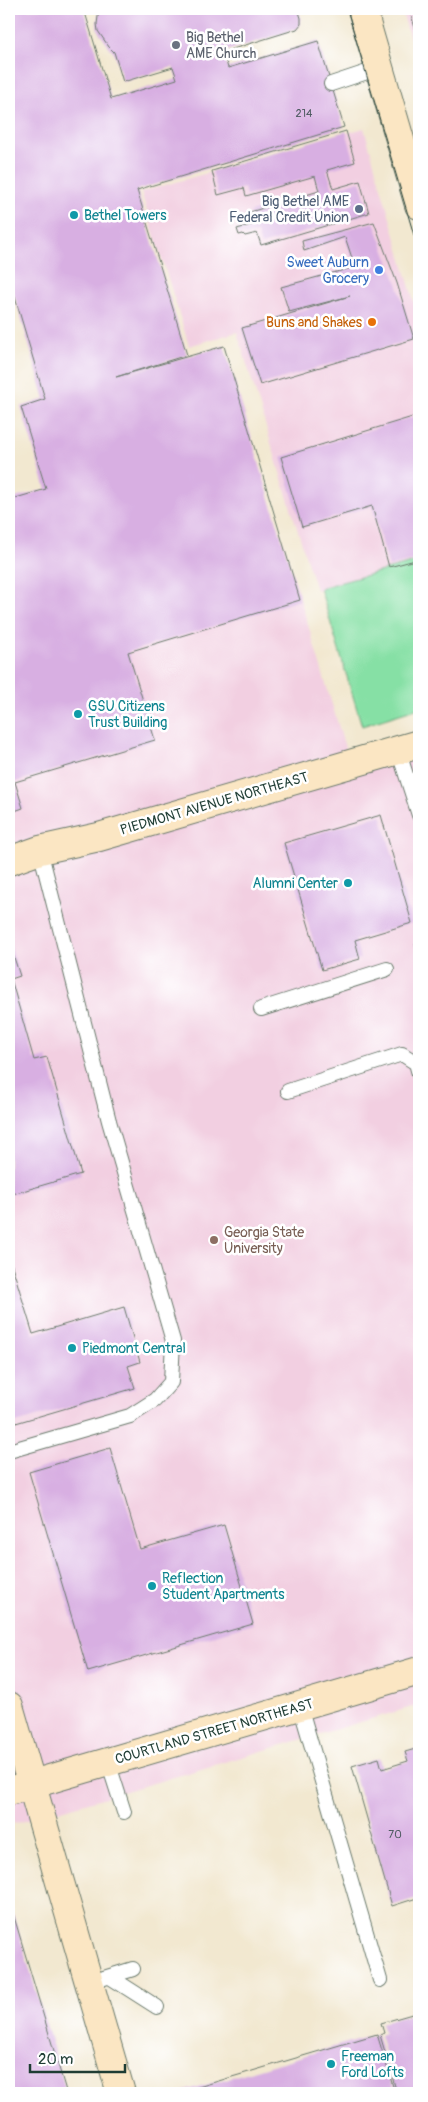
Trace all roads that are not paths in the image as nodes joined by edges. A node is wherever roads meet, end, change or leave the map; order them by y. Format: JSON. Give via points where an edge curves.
{"nodes":[{"id":1,"x":362,"y":9,"type":"edge"},
{"id":2,"x":379,"y":68,"type":"junction"},
{"id":3,"x":331,"y":84,"type":"dead end"},
{"id":4,"x":419,"y":205,"type":"edge"},
{"id":5,"x":409,"y":747,"type":"edge"},
{"id":6,"x":419,"y":815,"type":"edge"},
{"id":7,"x":40,"y":850,"type":"junction"},
{"id":8,"x":9,"y":861,"type":"edge"},
{"id":9,"x":387,"y":968,"type":"dead end"},
{"id":10,"x":261,"y":1009,"type":"dead end"},
{"id":11,"x":419,"y":1074,"type":"edge"},
{"id":12,"x":288,"y":1091,"type":"dead end"},
{"id":13,"x":9,"y":1451,"type":"edge"},
{"id":14,"x":419,"y":1671,"type":"edge"},
{"id":15,"x":9,"y":1706,"type":"edge"},
{"id":16,"x":300,"y":1706,"type":"junction"},
{"id":17,"x":108,"y":1762,"type":"junction"},
{"id":18,"x":20,"y":1787,"type":"edge"},
{"id":19,"x":124,"y":1812,"type":"dead end"},
{"id":20,"x":133,"y":1969,"type":"dead end"},
{"id":21,"x":99,"y":1980,"type":"junction"},
{"id":22,"x":380,"y":1980,"type":"dead end"},
{"id":23,"x":157,"y":2007,"type":"dead end"},
{"id":24,"x":122,"y":2093,"type":"edge"}],
"edges":[{"from":1,"to":2,"type":"main road"},
{"from":2,"to":3,"type":"lane"},
{"from":2,"to":4,"type":"main road"},
{"from":5,"to":6,"type":"lane"},
{"from":5,"to":7,"type":"main road","name":"PIEDMONT AVENUE NORTHEAST","via":[[99,837]]},
{"from":7,"to":8,"type":"main road","name":"PIEDMONT AVENUE NORTHEAST"},
{"from":7,"to":13,"type":"lane","via":[[109,1121],[173,1341],[173,1359],[171,1382],[155,1400],[130,1416]]},
{"from":9,"to":10,"type":"lane"},
{"from":11,"to":12,"type":"lane","via":[[416,1064],[402,1054]]},
{"from":14,"to":16,"type":"main road","name":"COURTLAND STREET NORTHEAST"},
{"from":15,"to":18,"type":"main road"},
{"from":16,"to":17,"type":"main road","name":"COURTLAND STREET NORTHEAST"},
{"from":16,"to":22,"type":"lane"},
{"from":17,"to":18,"type":"main road","name":"COURTLAND STREET NORTHEAST"},
{"from":17,"to":19,"type":"lane"},
{"from":18,"to":21,"type":"main road"},
{"from":20,"to":21,"type":"lane"},
{"from":21,"to":23,"type":"lane"},
{"from":21,"to":24,"type":"main road"}]}
